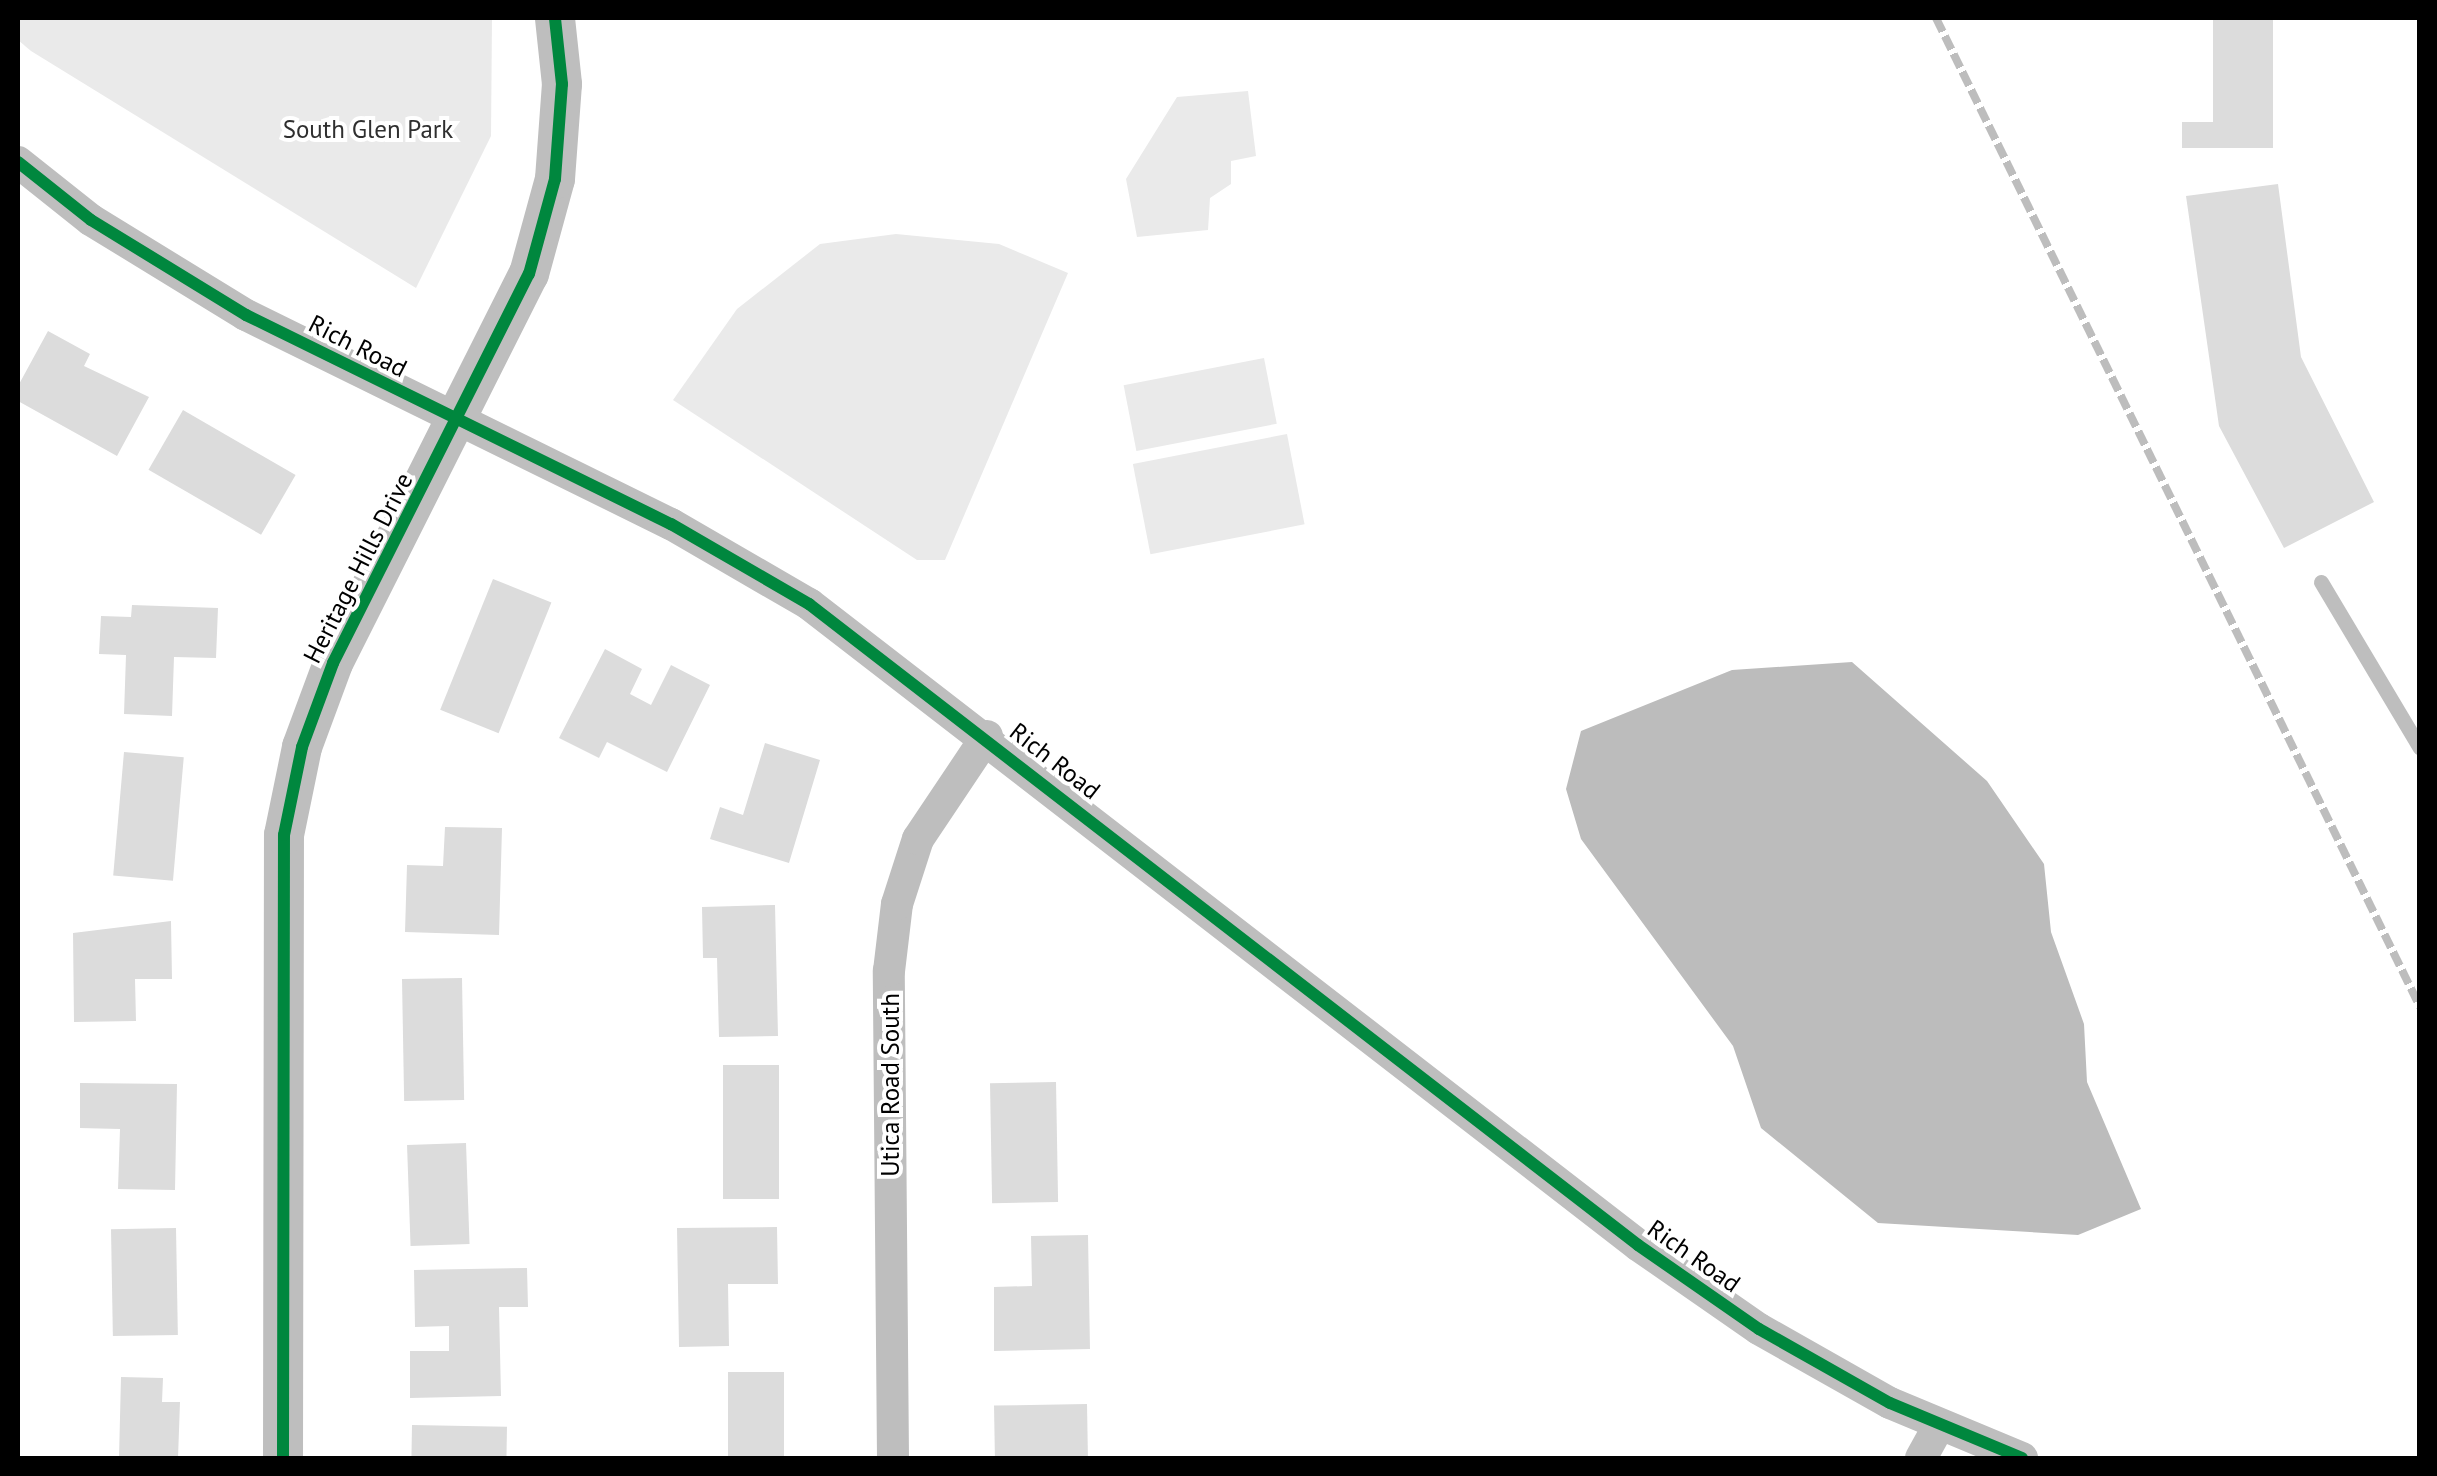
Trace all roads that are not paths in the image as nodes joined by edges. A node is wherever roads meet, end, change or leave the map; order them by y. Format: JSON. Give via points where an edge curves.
{"nodes":[{"id":1,"x":555,"y":18,"type":"edge"},
{"id":2,"x":18,"y":162,"type":"edge"},
{"id":3,"x":457,"y":420,"type":"junction"},
{"id":4,"x":2321,"y":582,"type":"dead end"},
{"id":5,"x":987,"y":736,"type":"junction"},
{"id":6,"x":2420,"y":748,"type":"edge"},
{"id":7,"x":1939,"y":1425,"type":"junction"},
{"id":8,"x":283,"y":1458,"type":"edge"},
{"id":9,"x":892,"y":1458,"type":"edge"},
{"id":10,"x":1921,"y":1458,"type":"edge"},
{"id":11,"x":2022,"y":1458,"type":"edge"}],
"edges":[{"from":1,"to":3,"type":"street","name":"Heritage Hills Drive","via":[[562,84],[555,179],[529,274]]},
{"from":2,"to":3,"type":"street","name":"Rich Road","via":[[91,220],[246,315]]},
{"from":3,"to":5,"type":"street","name":"Rich Road","via":[[671,524],[809,604]]},
{"from":3,"to":8,"type":"street","name":"Heritage Hills Drive","via":[[334,663],[302,747],[284,835]]},
{"from":4,"to":6,"type":"lane"},
{"from":5,"to":7,"type":"street","name":"Rich Road","via":[[1638,1245],[1759,1329]]},
{"from":5,"to":9,"type":"street","name":"Utica Road South","via":[[918,838],[897,904],[889,970]]},
{"from":7,"to":10,"type":"street"},
{"from":7,"to":11,"type":"street","name":"Rich Road"}]}
